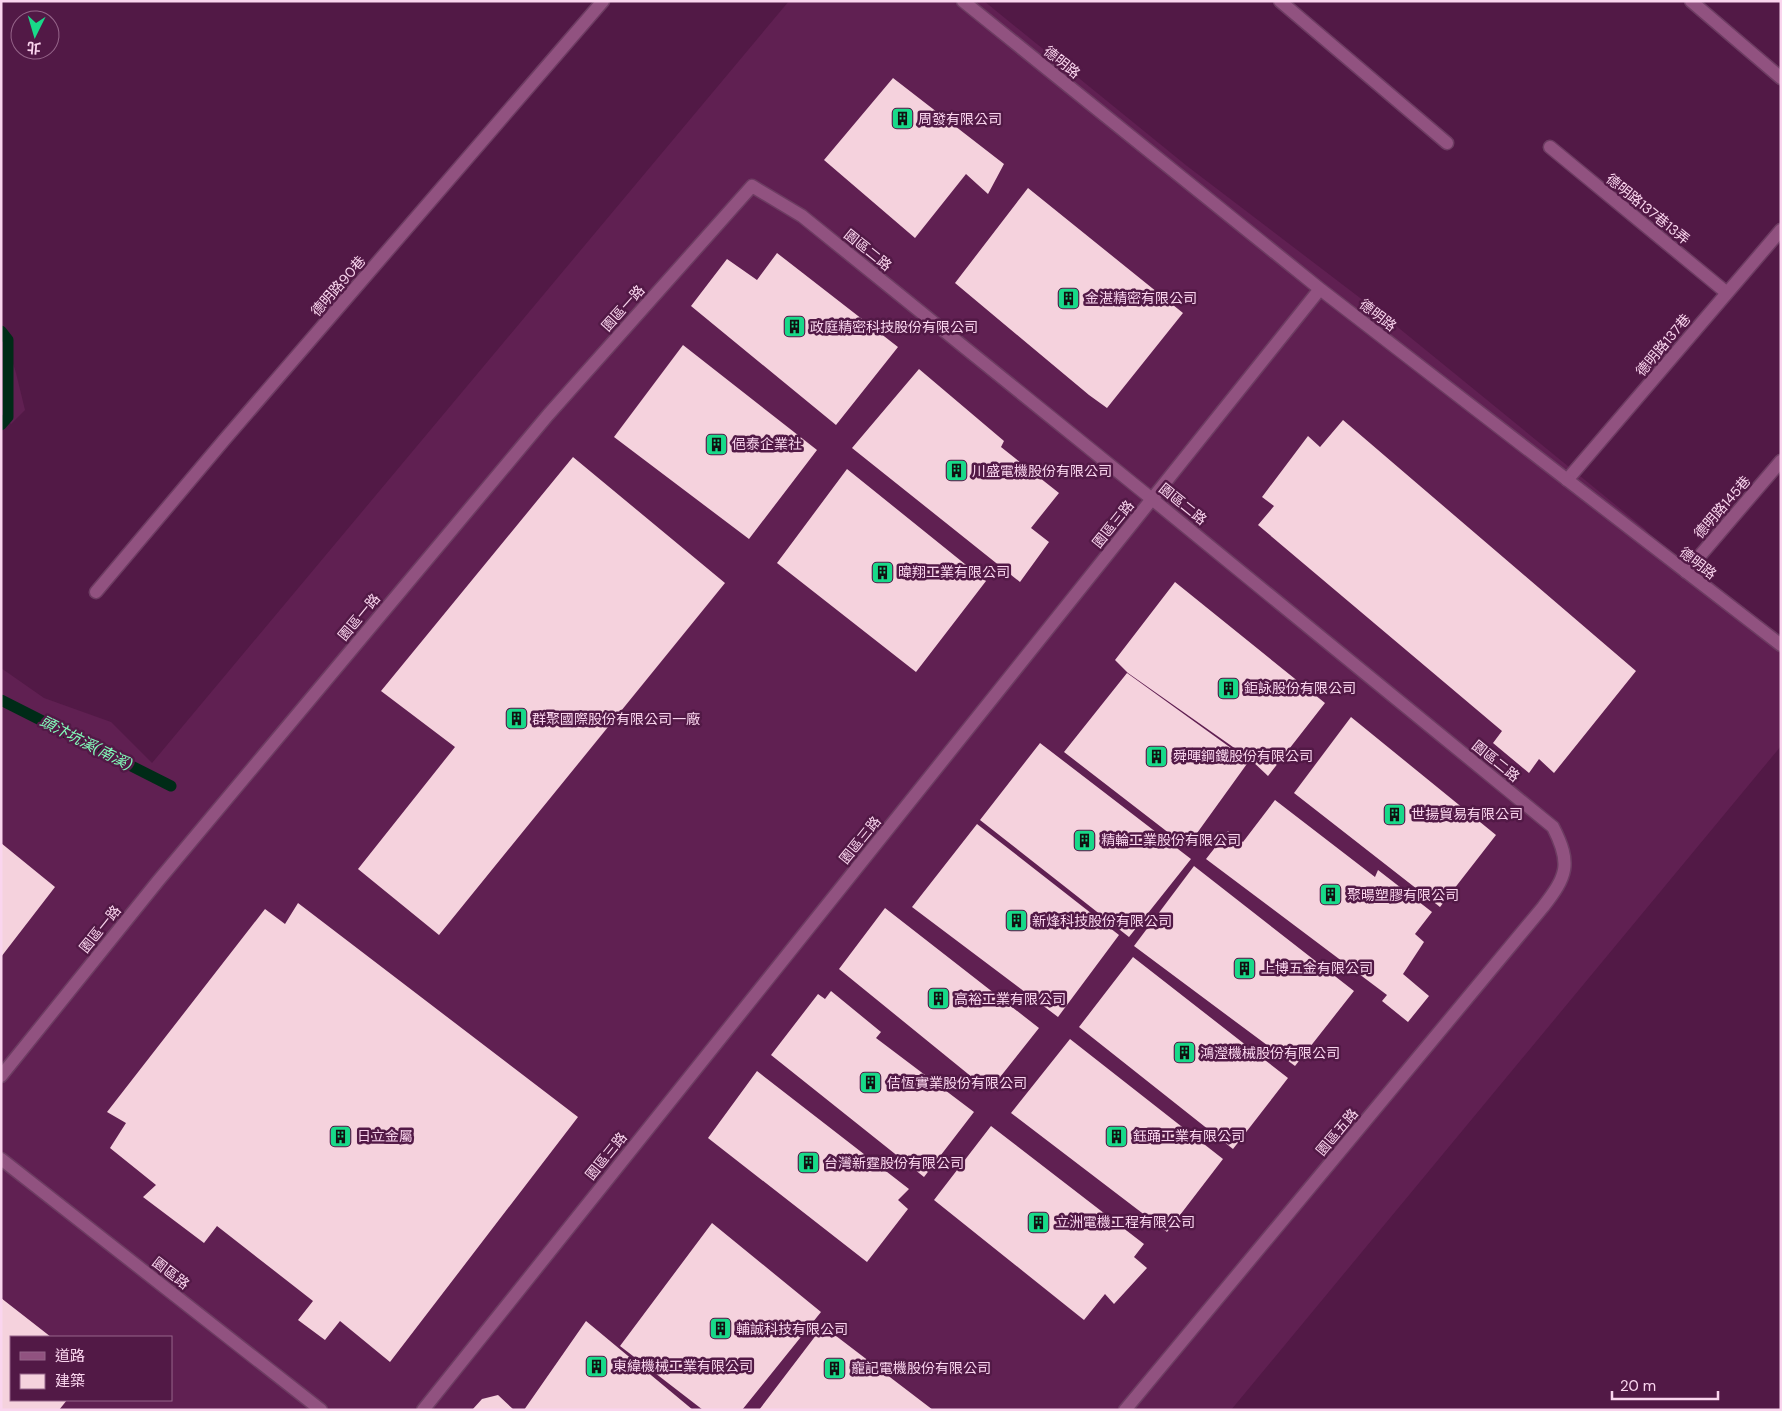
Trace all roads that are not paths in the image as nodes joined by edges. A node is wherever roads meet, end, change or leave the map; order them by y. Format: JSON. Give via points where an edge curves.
{"nodes":[{"id":1,"x":603,"y":1,"type":"edge"},
{"id":2,"x":962,"y":1,"type":"edge"},
{"id":3,"x":1280,"y":1,"type":"edge"},
{"id":4,"x":1692,"y":1,"type":"edge"},
{"id":5,"x":1781,"y":78,"type":"edge"},
{"id":6,"x":1446,"y":142,"type":"dead end"},
{"id":7,"x":1550,"y":147,"type":"dead end"},
{"id":8,"x":752,"y":186,"type":"joint"},
{"id":9,"x":1781,"y":230,"type":"edge"},
{"id":10,"x":1320,"y":289,"type":"junction"},
{"id":11,"x":1727,"y":293,"type":"junction"},
{"id":12,"x":1781,"y":461,"type":"edge"},
{"id":13,"x":1567,"y":480,"type":"junction"},
{"id":14,"x":1152,"y":498,"type":"junction"},
{"id":15,"x":1686,"y":572,"type":"junction"},
{"id":16,"x":96,"y":592,"type":"dead end"},
{"id":17,"x":1781,"y":645,"type":"edge"},
{"id":18,"x":1565,"y":870,"type":"joint"},
{"id":19,"x":1,"y":1076,"type":"edge"},
{"id":20,"x":1,"y":1159,"type":"edge"},
{"id":21,"x":321,"y":1410,"type":"edge"},
{"id":22,"x":423,"y":1410,"type":"edge"},
{"id":23,"x":1125,"y":1410,"type":"edge"}],
"edges":[{"from":1,"to":16,"type":"street","name":"德明路90巷"},
{"from":2,"to":10,"type":"street","name":"德明路"},
{"from":3,"to":6,"type":"street"},
{"from":4,"to":5,"type":"street"},
{"from":7,"to":11,"type":"street","name":"德明路137巷13弄"},
{"from":8,"to":14,"type":"street","name":"園區二路","via":[[802,216]]},
{"from":8,"to":19,"type":"street","name":"園區一路","via":[[548,415],[158,881]]},
{"from":9,"to":11,"type":"street","name":"德明路137巷"},
{"from":10,"to":13,"type":"street","name":"德明路"},
{"from":10,"to":14,"type":"street","name":"園區三路"},
{"from":11,"to":13,"type":"street","name":"德明路137巷"},
{"from":12,"to":15,"type":"street","name":"德明路145巷"},
{"from":13,"to":15,"type":"street","name":"德明路"},
{"from":14,"to":18,"type":"street","name":"園區二路","via":[[1553,827],[1563,846]]},
{"from":14,"to":22,"type":"street","name":"園區三路"},
{"from":15,"to":17,"type":"street","name":"德明路"},
{"from":18,"to":23,"type":"street","name":"園區五路","via":[[1557,889],[1543,907]]},
{"from":20,"to":21,"type":"street","name":"園區路"}]}
